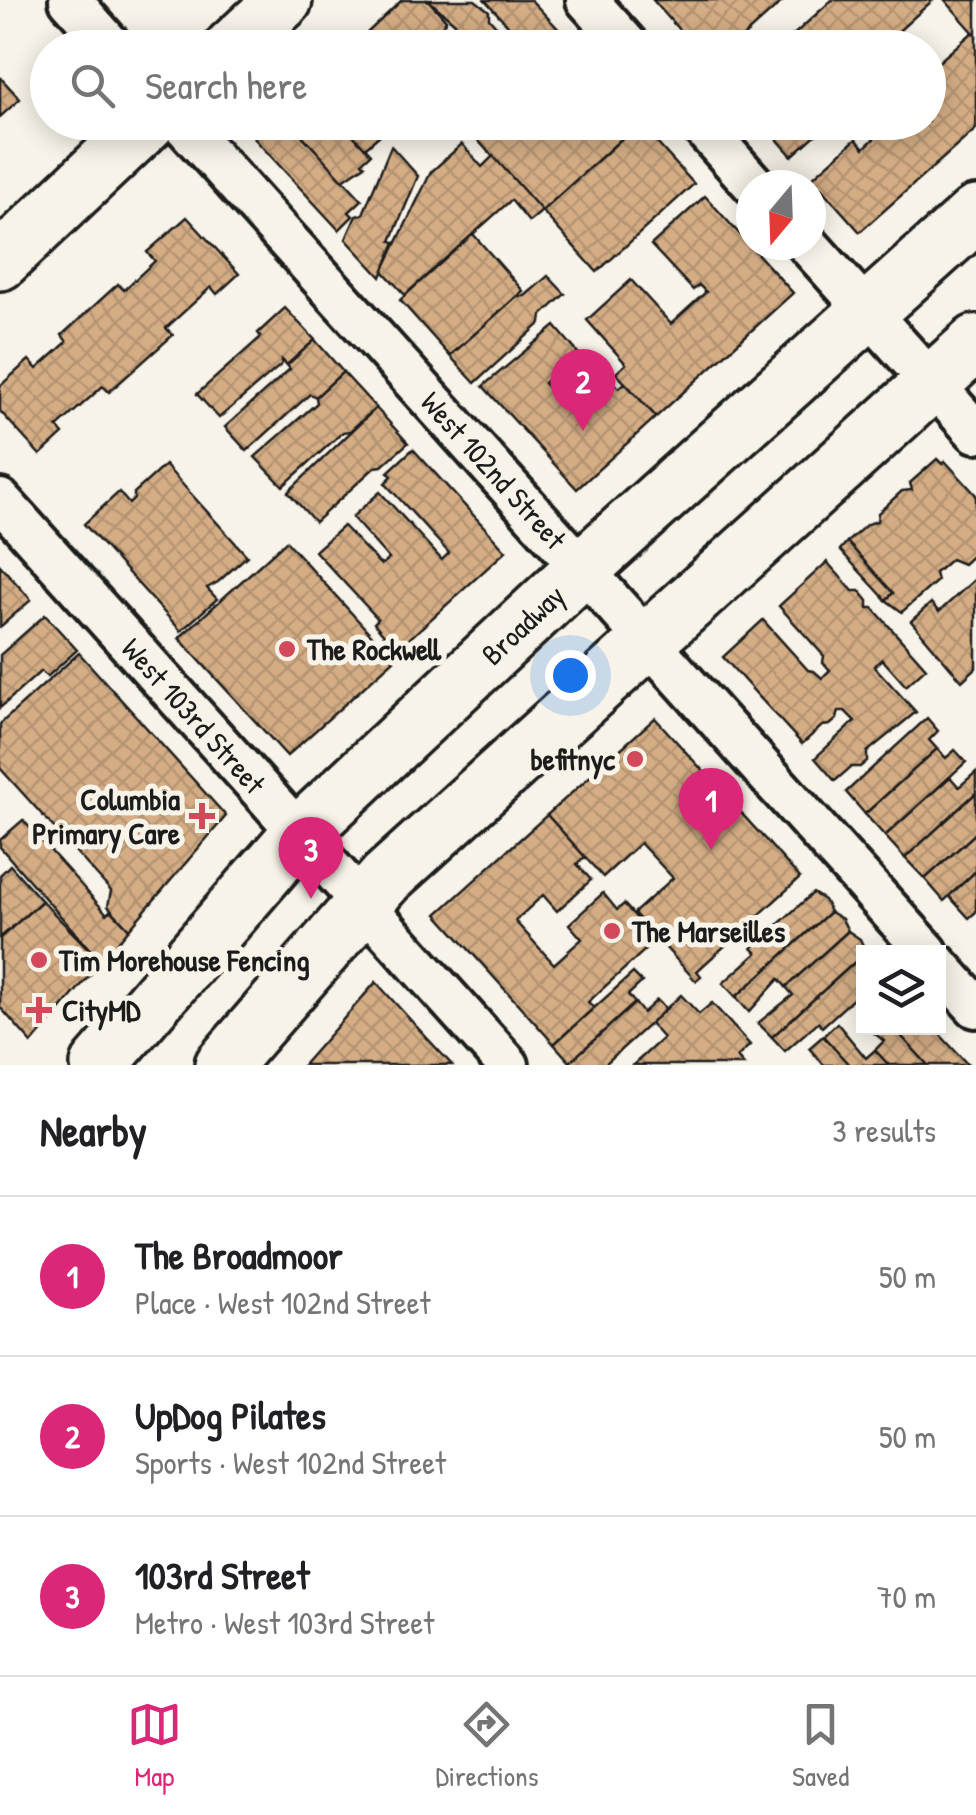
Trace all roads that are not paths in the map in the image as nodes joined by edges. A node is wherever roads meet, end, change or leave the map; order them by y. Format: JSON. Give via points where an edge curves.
{"nodes":[{"id":1,"x":70,"y":0,"type":"edge"},
{"id":2,"x":284,"y":0,"type":"edge"},
{"id":3,"x":587,"y":0,"type":"edge"},
{"id":4,"x":97,"y":30,"type":"edge"},
{"id":5,"x":252,"y":30,"type":"edge"},
{"id":6,"x":614,"y":30,"type":"edge"},
{"id":7,"x":129,"y":140,"type":"edge"},
{"id":8,"x":196,"y":140,"type":"edge"},
{"id":9,"x":714,"y":140,"type":"edge"},
{"id":10,"x":741,"y":170,"type":"edge"},
{"id":11,"x":976,"y":214,"type":"edge"},
{"id":12,"x":821,"y":260,"type":"edge"},
{"id":13,"x":0,"y":262,"type":"edge"},
{"id":14,"x":867,"y":311,"type":"junction"},
{"id":15,"x":976,"y":343,"type":"edge"},
{"id":16,"x":932,"y":382,"type":"junction"},
{"id":17,"x":976,"y":432,"type":"edge"},
{"id":18,"x":0,"y":500,"type":"edge"},
{"id":19,"x":584,"y":567,"type":"junction"},
{"id":20,"x":647,"y":639,"type":"junction"},
{"id":21,"x":300,"y":833,"type":"junction"},
{"id":22,"x":362,"y":902,"type":"junction"},
{"id":23,"x":921,"y":945,"type":"edge"},
{"id":24,"x":946,"y":974,"type":"edge"},
{"id":25,"x":976,"y":1007,"type":"edge"},
{"id":26,"x":99,"y":1065,"type":"edge"},
{"id":27,"x":223,"y":1065,"type":"edge"},
{"id":28,"x":508,"y":1065,"type":"edge"}],
"edges":[{"from":1,"to":4,"type":"street"},
{"from":2,"to":5,"type":"main road"},
{"from":3,"to":6,"type":"street"},
{"from":7,"to":13,"type":"main road"},
{"from":8,"to":19,"type":"street","name":"West 102nd Street"},
{"from":9,"to":10,"type":"street"},
{"from":11,"to":14,"type":"main road","name":"Broadway"},
{"from":12,"to":14,"type":"street"},
{"from":14,"to":16,"type":"street"},
{"from":14,"to":19,"type":"main road","name":"Broadway"},
{"from":15,"to":16,"type":"main road"},
{"from":16,"to":17,"type":"street"},
{"from":16,"to":20,"type":"main road"},
{"from":18,"to":21,"type":"street","name":"West 103rd Street"},
{"from":19,"to":20,"type":"street","name":"West 102nd Street"},
{"from":19,"to":21,"type":"main road","name":"Broadway"},
{"from":20,"to":22,"type":"main road"},
{"from":20,"to":23,"type":"street","name":"West 102nd Street"},
{"from":21,"to":22,"type":"street","name":"West 103rd Street"},
{"from":21,"to":26,"type":"main road","name":"Broadway"},
{"from":22,"to":27,"type":"main road"},
{"from":22,"to":28,"type":"street","name":"West 103rd Street"},
{"from":24,"to":25,"type":"street"}]}
